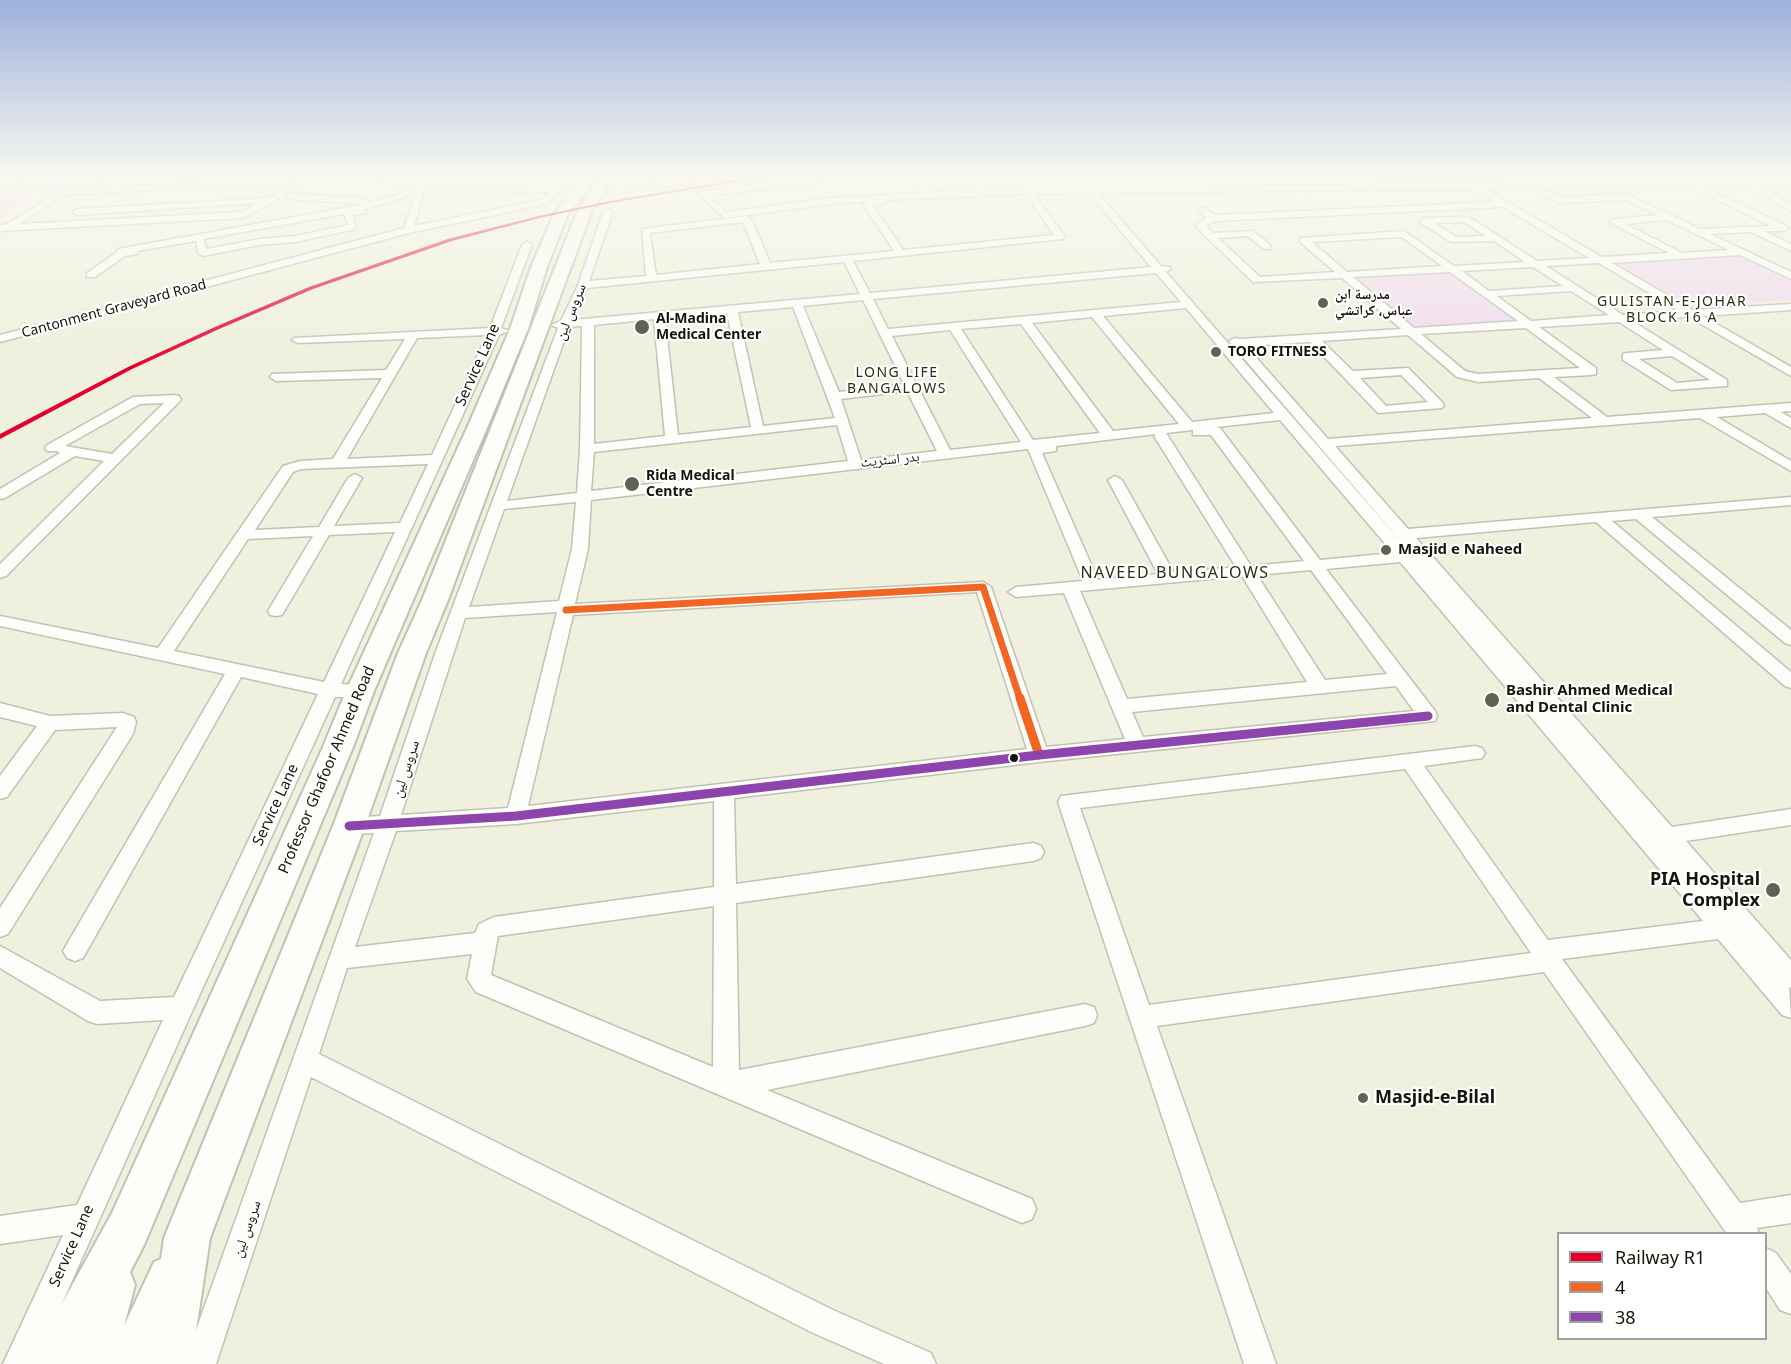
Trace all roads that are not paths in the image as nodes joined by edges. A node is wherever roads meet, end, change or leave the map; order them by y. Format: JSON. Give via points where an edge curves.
{"nodes":[{"id":1,"x":191,"y":239,"type":"edge"},
{"id":2,"x":213,"y":239,"type":"edge"},
{"id":3,"x":291,"y":239,"type":"edge"},
{"id":4,"x":376,"y":239,"type":"edge"},
{"id":5,"x":551,"y":239,"type":"edge"},
{"id":6,"x":572,"y":239,"type":"edge"},
{"id":7,"x":599,"y":239,"type":"edge"},
{"id":8,"x":646,"y":239,"type":"edge"},
{"id":9,"x":754,"y":239,"type":"edge"},
{"id":10,"x":891,"y":239,"type":"edge"},
{"id":11,"x":1043,"y":239,"type":"edge"},
{"id":12,"x":1138,"y":239,"type":"edge"},
{"id":13,"x":1213,"y":239,"type":"edge"},
{"id":14,"x":1257,"y":239,"type":"edge"},
{"id":15,"x":1329,"y":239,"type":"edge"},
{"id":16,"x":1410,"y":239,"type":"edge"},
{"id":17,"x":1452,"y":239,"type":"edge"},
{"id":18,"x":1482,"y":239,"type":"edge"},
{"id":19,"x":1497,"y":239,"type":"edge"},
{"id":20,"x":1562,"y":239,"type":"edge"},
{"id":21,"x":1647,"y":239,"type":"edge"},
{"id":22,"x":1714,"y":239,"type":"edge"},
{"id":23,"x":1771,"y":239,"type":"edge"},
{"id":24,"x":200,"y":241,"type":"junction"},
{"id":25,"x":272,"y":241,"type":"joint"},
{"id":26,"x":527,"y":245,"type":"dead end"},
{"id":27,"x":1267,"y":247,"type":"dead end"},
{"id":28,"x":1791,"y":248,"type":"edge"},
{"id":29,"x":121,"y":251,"type":"dead end"},
{"id":30,"x":1742,"y":252,"type":"junction"},
{"id":31,"x":900,"y":253,"type":"junction"},
{"id":32,"x":1680,"y":255,"type":"junction"},
{"id":33,"x":848,"y":260,"type":"junction"},
{"id":34,"x":1597,"y":260,"type":"junction"},
{"id":35,"x":1791,"y":261,"type":"edge"},
{"id":36,"x":1534,"y":263,"type":"junction"},
{"id":37,"x":1765,"y":263,"type":"junction"},
{"id":38,"x":767,"y":268,"type":"junction"},
{"id":39,"x":1164,"y":269,"type":"junction"},
{"id":40,"x":1452,"y":269,"type":"junction"},
{"id":41,"x":91,"y":275,"type":"dead end"},
{"id":42,"x":1345,"y":275,"type":"junction"},
{"id":43,"x":1791,"y":276,"type":"edge"},
{"id":44,"x":652,"y":279,"type":"junction"},
{"id":45,"x":583,"y":285,"type":"junction"},
{"id":46,"x":1574,"y":288,"type":"junction"},
{"id":47,"x":1486,"y":294,"type":"junction"},
{"id":48,"x":867,"y":296,"type":"junction"},
{"id":49,"x":797,"y":303,"type":"junction"},
{"id":50,"x":1187,"y":305,"type":"junction"},
{"id":51,"x":1791,"y":307,"type":"edge"},
{"id":52,"x":1776,"y":308,"type":"junction"},
{"id":53,"x":732,"y":309,"type":"junction"},
{"id":54,"x":1689,"y":312,"type":"junction"},
{"id":55,"x":1095,"y":314,"type":"junction"},
{"id":56,"x":659,"y":315,"type":"junction"},
{"id":57,"x":1791,"y":315,"type":"edge"},
{"id":58,"x":1620,"y":317,"type":"junction"},
{"id":59,"x":1024,"y":321,"type":"junction"},
{"id":60,"x":588,"y":322,"type":"junction"},
{"id":61,"x":1527,"y":323,"type":"junction"},
{"id":62,"x":954,"y":327,"type":"junction"},
{"id":63,"x":530,"y":328,"type":"junction"},
{"id":64,"x":1412,"y":332,"type":"junction"},
{"id":65,"x":885,"y":333,"type":"junction"},
{"id":66,"x":413,"y":335,"type":"junction"},
{"id":67,"x":0,"y":339,"type":"edge"},
{"id":68,"x":1314,"y":339,"type":"junction"},
{"id":69,"x":298,"y":340,"type":"dead end"},
{"id":70,"x":1237,"y":343,"type":"junction"},
{"id":71,"x":1674,"y":352,"type":"junction"},
{"id":72,"x":1791,"y":372,"type":"edge"},
{"id":73,"x":390,"y":374,"type":"junction"},
{"id":74,"x":1542,"y":374,"type":"junction"},
{"id":75,"x":1350,"y":375,"type":"junction"},
{"id":76,"x":276,"y":377,"type":"dead end"},
{"id":77,"x":911,"y":387,"type":"junction"},
{"id":78,"x":834,"y":396,"type":"junction"},
{"id":79,"x":1791,"y":407,"type":"edge"},
{"id":80,"x":1768,"y":409,"type":"junction"},
{"id":81,"x":1703,"y":414,"type":"junction"},
{"id":82,"x":1282,"y":416,"type":"junction"},
{"id":83,"x":842,"y":421,"type":"junction"},
{"id":84,"x":1604,"y":421,"type":"junction"},
{"id":85,"x":1791,"y":424,"type":"edge"},
{"id":86,"x":1188,"y":426,"type":"junction"},
{"id":87,"x":758,"y":431,"type":"junction"},
{"id":88,"x":1109,"y":435,"type":"junction"},
{"id":89,"x":1161,"y":436,"type":"junction"},
{"id":90,"x":672,"y":441,"type":"junction"},
{"id":91,"x":1325,"y":443,"type":"junction"},
{"id":92,"x":1029,"y":444,"type":"junction"},
{"id":93,"x":587,"y":449,"type":"junction"},
{"id":94,"x":72,"y":452,"type":"junction"},
{"id":95,"x":945,"y":454,"type":"junction"},
{"id":96,"x":115,"y":459,"type":"junction"},
{"id":97,"x":437,"y":459,"type":"junction"},
{"id":98,"x":338,"y":463,"type":"junction"},
{"id":99,"x":856,"y":464,"type":"junction"},
{"id":100,"x":1791,"y":467,"type":"edge"},
{"id":101,"x":355,"y":478,"type":"dead end"},
{"id":102,"x":1115,"y":480,"type":"dead end"},
{"id":103,"x":0,"y":495,"type":"edge"},
{"id":104,"x":585,"y":496,"type":"junction"},
{"id":105,"x":1791,"y":501,"type":"edge"},
{"id":106,"x":472,"y":503,"type":"junction"},
{"id":107,"x":1639,"y":514,"type":"junction"},
{"id":108,"x":1599,"y":517,"type":"junction"},
{"id":109,"x":404,"y":527,"type":"junction"},
{"id":110,"x":323,"y":531,"type":"junction"},
{"id":111,"x":1405,"y":534,"type":"junction"},
{"id":112,"x":244,"y":535,"type":"junction"},
{"id":113,"x":19,"y":553,"type":"junction"},
{"id":114,"x":1424,"y":555,"type":"junction"},
{"id":115,"x":1406,"y":557,"type":"junction"},
{"id":116,"x":0,"y":558,"type":"edge"},
{"id":117,"x":1316,"y":566,"type":"junction"},
{"id":118,"x":1246,"y":572,"type":"junction"},
{"id":119,"x":0,"y":573,"type":"edge"},
{"id":120,"x":1169,"y":579,"type":"junction"},
{"id":121,"x":957,"y":580,"type":"dead end"},
{"id":122,"x":1093,"y":586,"type":"junction"},
{"id":123,"x":1070,"y":588,"type":"junction"},
{"id":124,"x":1016,"y":592,"type":"dead end"},
{"id":125,"x":567,"y":606,"type":"junction"},
{"id":126,"x":276,"y":611,"type":"dead end"},
{"id":127,"x":460,"y":613,"type":"junction"},
{"id":128,"x":0,"y":622,"type":"edge"},
{"id":129,"x":1791,"y":639,"type":"edge"},
{"id":130,"x":162,"y":656,"type":"junction"},
{"id":131,"x":235,"y":672,"type":"junction"},
{"id":132,"x":1400,"y":679,"type":"junction"},
{"id":133,"x":1791,"y":682,"type":"edge"},
{"id":134,"x":1320,"y":687,"type":"junction"},
{"id":135,"x":345,"y":691,"type":"junction"},
{"id":136,"x":1122,"y":706,"type":"junction"},
{"id":137,"x":0,"y":710,"type":"edge"},
{"id":138,"x":50,"y":723,"type":"junction"},
{"id":139,"x":1137,"y":745,"type":"junction"},
{"id":140,"x":1475,"y":753,"type":"dead end"},
{"id":141,"x":1039,"y":755,"type":"junction"},
{"id":142,"x":1410,"y":761,"type":"junction"},
{"id":143,"x":0,"y":790,"type":"edge"},
{"id":144,"x":724,"y":793,"type":"junction"},
{"id":145,"x":516,"y":816,"type":"junction"},
{"id":146,"x":1791,"y":817,"type":"edge"},
{"id":147,"x":388,"y":824,"type":"junction"},
{"id":148,"x":349,"y":826,"type":"junction"},
{"id":149,"x":1657,"y":837,"type":"junction"},
{"id":150,"x":1033,"y":852,"type":"dead end"},
{"id":151,"x":725,"y":895,"type":"junction"},
{"id":152,"x":0,"y":927,"type":"edge"},
{"id":153,"x":1723,"y":928,"type":"junction"},
{"id":154,"x":485,"y":942,"type":"junction"},
{"id":155,"x":75,"y":951,"type":"dead end"},
{"id":156,"x":0,"y":956,"type":"edge"},
{"id":157,"x":1546,"y":956,"type":"junction"},
{"id":158,"x":339,"y":958,"type":"junction"},
{"id":159,"x":1791,"y":977,"type":"edge"},
{"id":160,"x":1791,"y":1007,"type":"edge"},
{"id":161,"x":181,"y":1008,"type":"junction"},
{"id":162,"x":1085,"y":1015,"type":"dead end"},
{"id":163,"x":1142,"y":1017,"type":"junction"},
{"id":164,"x":305,"y":1060,"type":"junction"},
{"id":165,"x":726,"y":1085,"type":"junction"},
{"id":166,"x":1022,"y":1209,"type":"dead end"},
{"id":167,"x":1791,"y":1209,"type":"edge"},
{"id":168,"x":106,"y":1224,"type":"junction"},
{"id":169,"x":1739,"y":1226,"type":"edge"},
{"id":170,"x":0,"y":1230,"type":"edge"},
{"id":171,"x":187,"y":1238,"type":"junction"},
{"id":172,"x":1767,"y":1264,"type":"edge"},
{"id":173,"x":1791,"y":1299,"type":"edge"},
{"id":174,"x":19,"y":1364,"type":"edge"},
{"id":175,"x":56,"y":1364,"type":"edge"},
{"id":176,"x":89,"y":1364,"type":"edge"},
{"id":177,"x":132,"y":1364,"type":"edge"},
{"id":178,"x":166,"y":1364,"type":"edge"},
{"id":179,"x":200,"y":1364,"type":"edge"},
{"id":180,"x":920,"y":1364,"type":"edge"},
{"id":181,"x":1260,"y":1364,"type":"edge"}],
"edges":[{"from":1,"to":29,"type":"street"},
{"from":2,"to":24,"type":"street"},
{"from":3,"to":25,"type":"street"},
{"from":4,"to":67,"type":"street","name":"Cantonment Graveyard Road"},
{"from":5,"to":63,"type":"main road","name":"Professor Ghafoor Ahmed Road","via":[[539,267]]},
{"from":6,"to":63,"type":"main road"},
{"from":7,"to":45,"type":"street","name":"سروس لین"},
{"from":8,"to":44,"type":"street"},
{"from":9,"to":38,"type":"street"},
{"from":10,"to":31,"type":"street"},
{"from":11,"to":31,"type":"street"},
{"from":12,"to":39,"type":"street"},
{"from":13,"to":42,"type":"street","via":[[1257,280]]},
{"from":14,"to":27,"type":"street"},
{"from":15,"to":42,"type":"street","via":[[1303,240]]},
{"from":16,"to":40,"type":"street"},
{"from":17,"to":18,"type":"street"},
{"from":19,"to":36,"type":"street"},
{"from":20,"to":34,"type":"street"},
{"from":21,"to":32,"type":"street"},
{"from":22,"to":30,"type":"street"},
{"from":23,"to":28,"type":"street"},
{"from":24,"to":25,"type":"street","via":[[203,253]]},
{"from":24,"to":41,"type":"street","via":[[122,253]]},
{"from":26,"to":63,"type":"street","name":"Service Lane"},
{"from":30,"to":32,"type":"street"},
{"from":30,"to":37,"type":"street"},
{"from":31,"to":33,"type":"street"},
{"from":32,"to":34,"type":"street"},
{"from":33,"to":38,"type":"street"},
{"from":33,"to":48,"type":"street"},
{"from":34,"to":36,"type":"street"},
{"from":34,"to":54,"type":"street"},
{"from":35,"to":37,"type":"street"},
{"from":36,"to":40,"type":"street"},
{"from":36,"to":46,"type":"street"},
{"from":37,"to":43,"type":"street"},
{"from":38,"to":44,"type":"street"},
{"from":39,"to":48,"type":"street"},
{"from":39,"to":50,"type":"street"},
{"from":39,"to":70,"type":"street"},
{"from":40,"to":42,"type":"street"},
{"from":40,"to":47,"type":"street"},
{"from":42,"to":64,"type":"street"},
{"from":44,"to":45,"type":"street"},
{"from":45,"to":63,"type":"street","name":"سروس لین"},
{"from":46,"to":47,"type":"street"},
{"from":46,"to":58,"type":"street"},
{"from":47,"to":61,"type":"street"},
{"from":48,"to":49,"type":"street"},
{"from":48,"to":65,"type":"street"},
{"from":49,"to":53,"type":"street"},
{"from":49,"to":78,"type":"street"},
{"from":50,"to":55,"type":"street"},
{"from":50,"to":82,"type":"street"},
{"from":51,"to":52,"type":"street"},
{"from":52,"to":54,"type":"street"},
{"from":52,"to":57,"type":"street"},
{"from":53,"to":56,"type":"street"},
{"from":53,"to":87,"type":"street"},
{"from":54,"to":58,"type":"street"},
{"from":54,"to":72,"type":"street"},
{"from":55,"to":59,"type":"street"},
{"from":55,"to":86,"type":"street"},
{"from":56,"to":60,"type":"street"},
{"from":56,"to":90,"type":"street"},
{"from":58,"to":61,"type":"street"},
{"from":58,"to":71,"type":"street"},
{"from":59,"to":62,"type":"street"},
{"from":59,"to":88,"type":"street"},
{"from":60,"to":63,"type":"street"},
{"from":60,"to":93,"type":"street"},
{"from":61,"to":64,"type":"street"},
{"from":61,"to":74,"type":"street","via":[[1592,371]]},
{"from":62,"to":65,"type":"street"},
{"from":62,"to":92,"type":"street"},
{"from":63,"to":66,"type":"street"},
{"from":63,"to":97,"type":"street","name":"Service Lane"},
{"from":63,"to":106,"type":"main road","name":"Professor Ghafoor Ahmed Road"},
{"from":63,"to":106,"type":"street","name":"سروس لین"},
{"from":64,"to":68,"type":"street"},
{"from":64,"to":74,"type":"street","via":[[1461,374],[1478,378]]},
{"from":65,"to":77,"type":"street"},
{"from":66,"to":69,"type":"street"},
{"from":66,"to":73,"type":"street"},
{"from":68,"to":70,"type":"street"},
{"from":68,"to":75,"type":"street"},
{"from":70,"to":91,"type":"street"},
{"from":71,"to":71,"type":"street","via":[[1684,358],[1724,382],[1675,387],[1627,357]]},
{"from":73,"to":76,"type":"street"},
{"from":73,"to":98,"type":"street"},
{"from":74,"to":84,"type":"street"},
{"from":75,"to":75,"type":"street","via":[[1383,410],[1438,405],[1404,372]]},
{"from":77,"to":78,"type":"street"},
{"from":77,"to":95,"type":"street"},
{"from":78,"to":83,"type":"street"},
{"from":79,"to":80,"type":"street"},
{"from":80,"to":81,"type":"street"},
{"from":80,"to":85,"type":"street"},
{"from":81,"to":84,"type":"street"},
{"from":81,"to":100,"type":"street"},
{"from":82,"to":86,"type":"street","name":"بدر اسٹریٹ"},
{"from":82,"to":115,"type":"street"},
{"from":83,"to":87,"type":"street"},
{"from":83,"to":99,"type":"street"},
{"from":84,"to":91,"type":"street"},
{"from":86,"to":88,"type":"street","name":"بدر اسٹریٹ"},
{"from":87,"to":90,"type":"street"},
{"from":88,"to":92,"type":"street","name":"بدر اسٹریٹ"},
{"from":89,"to":117,"type":"street","via":[[1215,431]]},
{"from":89,"to":118,"type":"street"},
{"from":89,"to":122,"type":"street","via":[[1034,450]]},
{"from":90,"to":93,"type":"street"},
{"from":91,"to":111,"type":"street"},
{"from":92,"to":95,"type":"street","name":"بدر اسٹریٹ"},
{"from":93,"to":104,"type":"street"},
{"from":94,"to":96,"type":"street"},
{"from":94,"to":96,"type":"street","via":[[52,448],[137,400],[175,399]]},
{"from":94,"to":103,"type":"street"},
{"from":95,"to":99,"type":"street","name":"بدر اسٹریٹ"},
{"from":96,"to":113,"type":"street"},
{"from":97,"to":98,"type":"street"},
{"from":97,"to":109,"type":"street","name":"Service Lane"},
{"from":98,"to":112,"type":"street","via":[[288,469]]},
{"from":99,"to":104,"type":"street","name":"بدر اسٹریٹ"},
{"from":101,"to":110,"type":"street"},
{"from":102,"to":120,"type":"street"},
{"from":104,"to":106,"type":"street","name":"بدر اسٹریٹ","via":[[518,505]]},
{"from":104,"to":125,"type":"street","via":[[580,549]]},
{"from":105,"to":107,"type":"street"},
{"from":106,"to":127,"type":"street","name":"سروس لین"},
{"from":106,"to":135,"type":"main road","name":"Professor Ghafoor Ahmed Road"},
{"from":106,"to":148,"type":"main road"},
{"from":107,"to":108,"type":"street"},
{"from":107,"to":129,"type":"street"},
{"from":108,"to":111,"type":"street"},
{"from":108,"to":133,"type":"street"},
{"from":109,"to":110,"type":"street"},
{"from":109,"to":135,"type":"street","name":"Service Lane"},
{"from":110,"to":112,"type":"street"},
{"from":110,"to":126,"type":"street"},
{"from":111,"to":114,"type":"street"},
{"from":112,"to":130,"type":"street"},
{"from":113,"to":116,"type":"street"},
{"from":113,"to":119,"type":"street"},
{"from":114,"to":115,"type":"street"},
{"from":114,"to":149,"type":"street"},
{"from":115,"to":117,"type":"street"},
{"from":115,"to":149,"type":"street"},
{"from":117,"to":118,"type":"street"},
{"from":117,"to":132,"type":"street"},
{"from":118,"to":120,"type":"street"},
{"from":118,"to":134,"type":"street"},
{"from":120,"to":122,"type":"street"},
{"from":121,"to":125,"type":"street"},
{"from":122,"to":123,"type":"street"},
{"from":123,"to":124,"type":"street"},
{"from":123,"to":136,"type":"street"},
{"from":125,"to":127,"type":"street"},
{"from":125,"to":141,"type":"street","via":[[983,587]]},
{"from":125,"to":145,"type":"street"},
{"from":127,"to":147,"type":"street","name":"سروس لین"},
{"from":128,"to":130,"type":"street"},
{"from":130,"to":131,"type":"street"},
{"from":131,"to":135,"type":"street"},
{"from":131,"to":155,"type":"street"},
{"from":132,"to":134,"type":"street"},
{"from":132,"to":139,"type":"street","via":[[1428,716]]},
{"from":134,"to":136,"type":"street"},
{"from":135,"to":161,"type":"street","name":"Service Lane"},
{"from":135,"to":168,"type":"main road","name":"Professor Ghafoor Ahmed Road","via":[[338,747]]},
{"from":136,"to":139,"type":"street"},
{"from":137,"to":138,"type":"street"},
{"from":138,"to":143,"type":"street"},
{"from":138,"to":152,"type":"street","via":[[127,722]]},
{"from":139,"to":141,"type":"street"},
{"from":140,"to":142,"type":"street"},
{"from":141,"to":144,"type":"street"},
{"from":142,"to":157,"type":"street"},
{"from":142,"to":163,"type":"street","via":[[1068,802]]},
{"from":144,"to":145,"type":"street"},
{"from":144,"to":151,"type":"street"},
{"from":145,"to":147,"type":"street"},
{"from":146,"to":149,"type":"street"},
{"from":147,"to":148,"type":"street"},
{"from":147,"to":158,"type":"street","name":"سروس لین"},
{"from":148,"to":171,"type":"main road"},
{"from":149,"to":153,"type":"street"},
{"from":149,"to":159,"type":"street"},
{"from":150,"to":151,"type":"street"},
{"from":151,"to":154,"type":"street","via":[[494,927],[487,931]]},
{"from":151,"to":165,"type":"street"},
{"from":153,"to":157,"type":"street"},
{"from":153,"to":160,"type":"street"},
{"from":154,"to":158,"type":"street"},
{"from":154,"to":165,"type":"street","via":[[479,979],[484,984]]},
{"from":156,"to":161,"type":"street","via":[[97,1013]]},
{"from":157,"to":163,"type":"street"},
{"from":157,"to":169,"type":"street"},
{"from":158,"to":164,"type":"street","name":"سروس لین"},
{"from":161,"to":168,"type":"street","name":"Service Lane"},
{"from":162,"to":165,"type":"street"},
{"from":163,"to":181,"type":"street"},
{"from":164,"to":179,"type":"street","name":"سروس لین"},
{"from":164,"to":180,"type":"street","via":[[822,1321]]},
{"from":165,"to":166,"type":"street"},
{"from":167,"to":169,"type":"street"},
{"from":168,"to":170,"type":"street"},
{"from":168,"to":174,"type":"street","name":"Service Lane"},
{"from":168,"to":175,"type":"main road","name":"Professor Ghafoor Ahmed Road"},
{"from":168,"to":176,"type":"main road"},
{"from":171,"to":177,"type":"main road"},
{"from":171,"to":178,"type":"main road"},
{"from":172,"to":173,"type":"street"}]}
